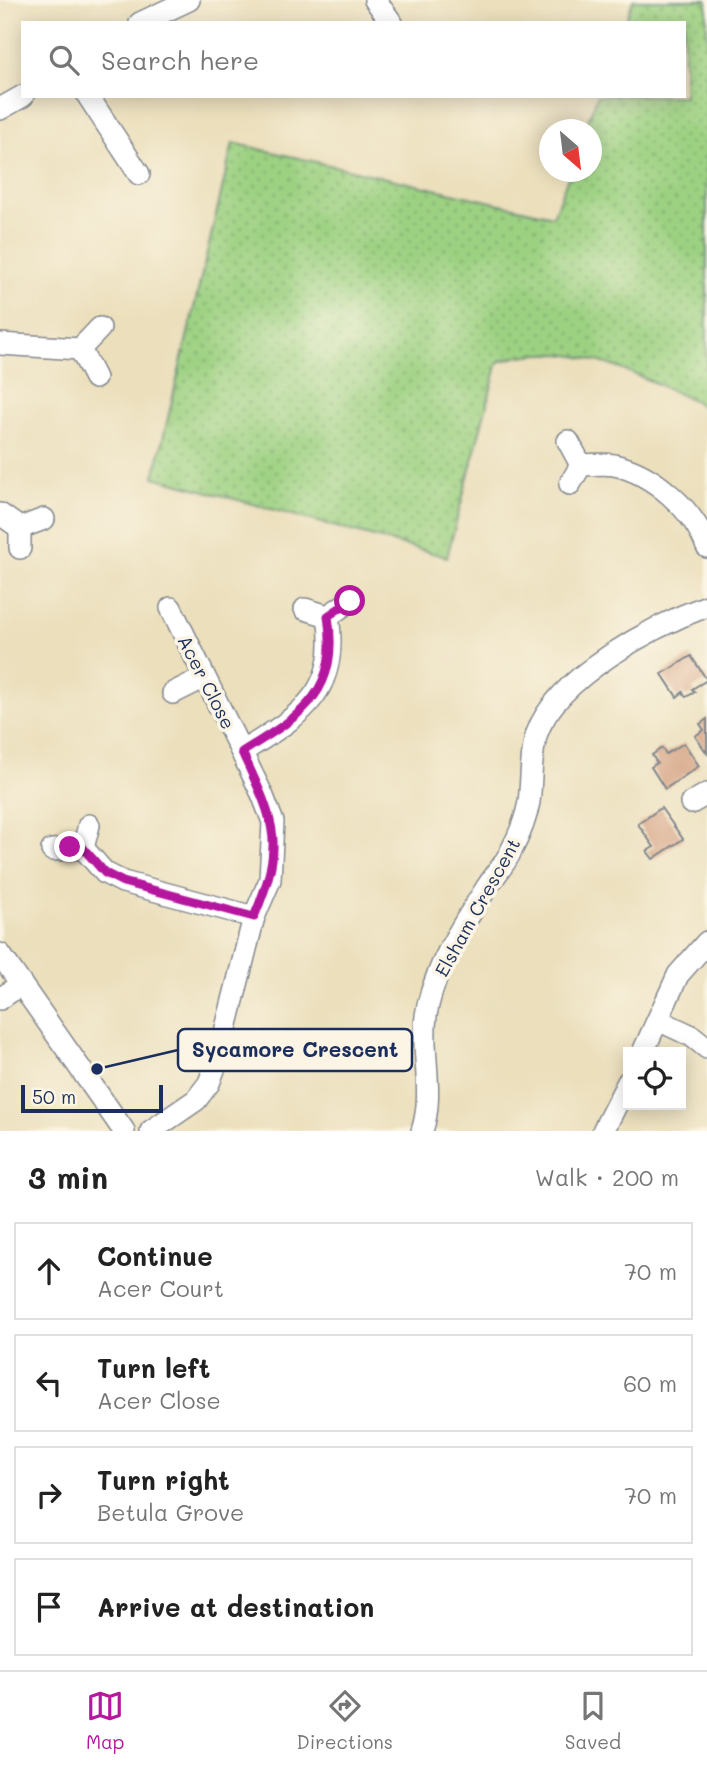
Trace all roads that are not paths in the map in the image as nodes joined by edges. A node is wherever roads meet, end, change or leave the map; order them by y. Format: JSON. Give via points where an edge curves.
{"nodes":[{"id":1,"x":189,"y":0,"type":"edge"},
{"id":2,"x":375,"y":0,"type":"edge"},
{"id":3,"x":163,"y":6,"type":"edge"},
{"id":4,"x":143,"y":21,"type":"edge"},
{"id":5,"x":391,"y":21,"type":"edge"},
{"id":6,"x":21,"y":97,"type":"edge"},
{"id":7,"x":89,"y":98,"type":"edge"},
{"id":8,"x":0,"y":109,"type":"edge"},
{"id":9,"x":139,"y":174,"type":"dead end"},
{"id":10,"x":100,"y":328,"type":"dead end"},
{"id":11,"x":0,"y":344,"type":"edge"},
{"id":12,"x":80,"y":349,"type":"junction"},
{"id":13,"x":95,"y":377,"type":"dead end"},
{"id":14,"x":568,"y":441,"type":"dead end"},
{"id":15,"x":581,"y":465,"type":"junction"},
{"id":16,"x":570,"y":484,"type":"dead end"},
{"id":17,"x":0,"y":514,"type":"edge"},
{"id":18,"x":44,"y":519,"type":"dead end"},
{"id":19,"x":707,"y":547,"type":"edge"},
{"id":20,"x":350,"y":601,"type":"dead end"},
{"id":21,"x":707,"y":606,"type":"edge"},
{"id":22,"x":171,"y":608,"type":"dead end"},
{"id":23,"x":306,"y":609,"type":"dead end"},
{"id":24,"x":328,"y":616,"type":"junction"},
{"id":25,"x":203,"y":678,"type":"junction"},
{"id":26,"x":173,"y":693,"type":"dead end"},
{"id":27,"x":242,"y":752,"type":"junction"},
{"id":28,"x":89,"y":825,"type":"dead end"},
{"id":29,"x":83,"y":848,"type":"junction"},
{"id":30,"x":52,"y":850,"type":"dead end"},
{"id":31,"x":254,"y":917,"type":"junction"},
{"id":32,"x":707,"y":942,"type":"edge"},
{"id":33,"x":0,"y":954,"type":"edge"},
{"id":34,"x":21,"y":984,"type":"junction"},
{"id":35,"x":0,"y":999,"type":"edge"},
{"id":36,"x":660,"y":1021,"type":"junction"},
{"id":37,"x":646,"y":1047,"type":"edge"},
{"id":38,"x":707,"y":1048,"type":"edge"},
{"id":39,"x":623,"y":1092,"type":"edge"},
{"id":40,"x":124,"y":1131,"type":"edge"},
{"id":41,"x":150,"y":1131,"type":"edge"},
{"id":42,"x":422,"y":1131,"type":"edge"},
{"id":43,"x":603,"y":1131,"type":"edge"}],
"edges":[{"from":1,"to":3,"type":"street"},
{"from":2,"to":5,"type":"street"},
{"from":3,"to":4,"type":"street"},
{"from":6,"to":8,"type":"street"},
{"from":7,"to":9,"type":"street"},
{"from":10,"to":12,"type":"street"},
{"from":11,"to":12,"type":"street"},
{"from":12,"to":13,"type":"street"},
{"from":14,"to":15,"type":"street"},
{"from":15,"to":16,"type":"street"},
{"from":15,"to":19,"type":"street","via":[[615,465],[666,491],[688,511]]},
{"from":17,"to":18,"type":"street","via":[[20,538]]},
{"from":20,"to":24,"type":"street"},
{"from":21,"to":42,"type":"street","name":"Elsham Crescent","via":[[626,647],[565,690],[549,710],[537,734],[523,824],[510,854],[441,967],[428,1006],[429,1091]]},
{"from":22,"to":25,"type":"street","name":"Acer Close"},
{"from":23,"to":24,"type":"street"},
{"from":24,"to":27,"type":"street","via":[[330,664],[307,708]]},
{"from":25,"to":26,"type":"street"},
{"from":25,"to":27,"type":"street","name":"Acer Close"},
{"from":27,"to":31,"type":"street","name":"Acer Close","via":[[273,822],[270,880]]},
{"from":28,"to":29,"type":"street"},
{"from":29,"to":30,"type":"street"},
{"from":29,"to":31,"type":"street","via":[[105,873],[123,882]]},
{"from":31,"to":41,"type":"street","name":"Acer Close","via":[[209,1083],[196,1100]]},
{"from":32,"to":36,"type":"street","via":[[678,975]]},
{"from":33,"to":34,"type":"street"},
{"from":34,"to":35,"type":"street"},
{"from":34,"to":40,"type":"street"},
{"from":36,"to":37,"type":"street"},
{"from":36,"to":38,"type":"street"},
{"from":39,"to":43,"type":"street"}]}
